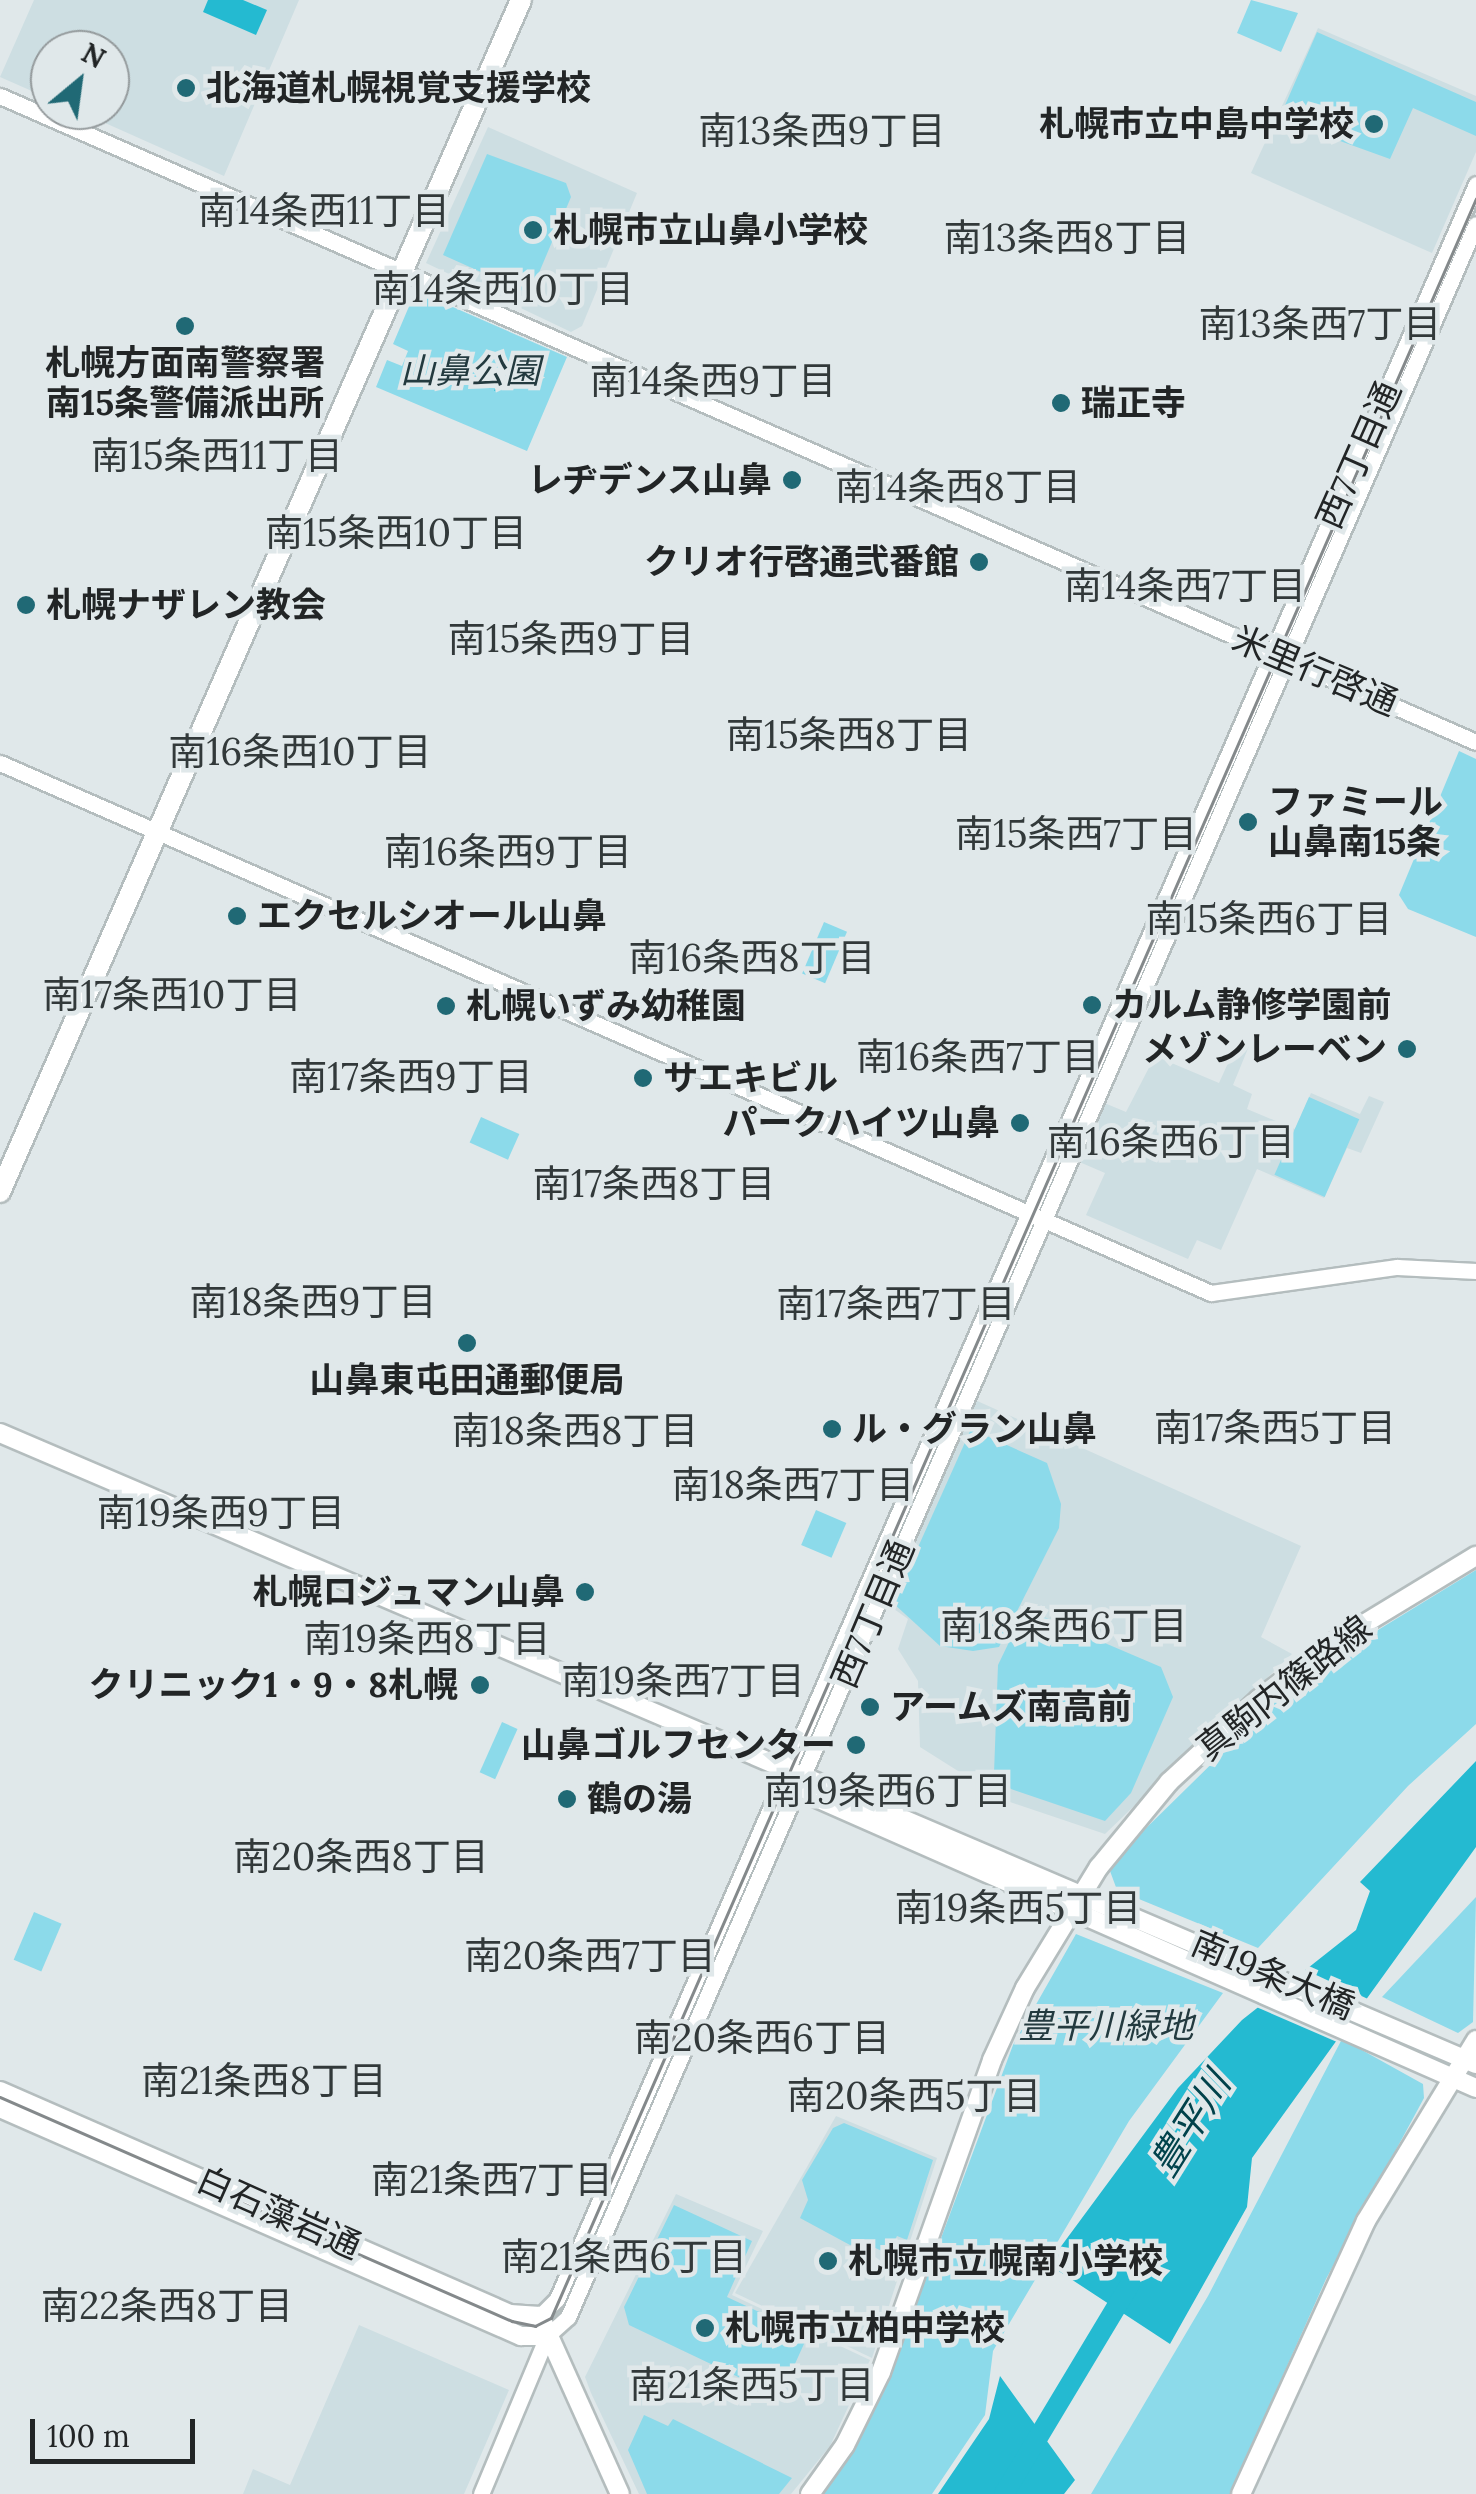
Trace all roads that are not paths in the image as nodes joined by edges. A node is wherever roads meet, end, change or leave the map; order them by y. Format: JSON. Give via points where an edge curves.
{"nodes":[{"id":1,"x":521,"y":0,"type":"edge"},
{"id":2,"x":0,"y":96,"type":"edge"},
{"id":3,"x":1476,"y":184,"type":"edge"},
{"id":4,"x":1476,"y":224,"type":"edge"},
{"id":5,"x":402,"y":272,"type":"junction"},
{"id":6,"x":1281,"y":654,"type":"junction"},
{"id":7,"x":1476,"y":742,"type":"edge"},
{"id":8,"x":0,"y":764,"type":"edge"},
{"id":9,"x":157,"y":832,"type":"junction"},
{"id":10,"x":0,"y":1192,"type":"edge"},
{"id":11,"x":1036,"y":1217,"type":"junction"},
{"id":12,"x":1476,"y":1271,"type":"edge"},
{"id":13,"x":0,"y":1433,"type":"edge"},
{"id":14,"x":1476,"y":1556,"type":"edge"},
{"id":15,"x":793,"y":1776,"type":"junction"},
{"id":16,"x":1088,"y":1895,"type":"junction"},
{"id":17,"x":1078,"y":1912,"type":"junction"},
{"id":18,"x":1476,"y":2040,"type":"edge"},
{"id":19,"x":1463,"y":2058,"type":"edge"},
{"id":20,"x":1445,"y":2072,"type":"junction"},
{"id":21,"x":1476,"y":2088,"type":"edge"},
{"id":22,"x":0,"y":2091,"type":"edge"},
{"id":23,"x":0,"y":2108,"type":"edge"},
{"id":24,"x":540,"y":2316,"type":"junction"},
{"id":25,"x":547,"y":2336,"type":"junction"},
{"id":26,"x":481,"y":2494,"type":"edge"},
{"id":27,"x":620,"y":2494,"type":"edge"},
{"id":28,"x":810,"y":2494,"type":"edge"},
{"id":29,"x":1241,"y":2494,"type":"edge"}],
"edges":[{"from":1,"to":5,"type":"highway"},
{"from":2,"to":5,"type":"street","name":"米里行啓通"},
{"from":3,"to":6,"type":"street","name":"西7丁目通"},
{"from":4,"to":6,"type":"street","name":"西7丁目通"},
{"from":5,"to":6,"type":"street","name":"米里行啓通"},
{"from":5,"to":9,"type":"highway"},
{"from":6,"to":7,"type":"street","name":"米里行啓通"},
{"from":6,"to":11,"type":"street","name":"西7丁目通"},
{"from":8,"to":9,"type":"street"},
{"from":9,"to":10,"type":"highway"},
{"from":9,"to":11,"type":"street"},
{"from":11,"to":12,"type":"street","via":[[1211,1293],[1396,1266]]},
{"from":11,"to":15,"type":"street","name":"西7丁目通"},
{"from":13,"to":15,"type":"main road"},
{"from":14,"to":16,"type":"main road","name":"真駒内篠路線","via":[[1258,1698],[1153,1800]]},
{"from":15,"to":16,"type":"main road","name":"南19条大橋","via":[[819,1780]]},
{"from":15,"to":17,"type":"main road","name":"南19条大橋","via":[[812,1796]]},
{"from":15,"to":24,"type":"street","name":"西7丁目通","via":[[557,2299]]},
{"from":15,"to":25,"type":"street","name":"西7丁目通","via":[[568,2316]]},
{"from":16,"to":17,"type":"main road","name":"真駒内篠路線"},
{"from":16,"to":19,"type":"main road","name":"南19条大橋"},
{"from":17,"to":20,"type":"main road","name":"南19条大橋"},
{"from":17,"to":28,"type":"main road","name":"真駒内篠路線","via":[[992,2060],[881,2372],[845,2445]]},
{"from":18,"to":19,"type":"main road"},
{"from":19,"to":20,"type":"main road"},
{"from":20,"to":21,"type":"main road","name":"南19条大橋"},
{"from":20,"to":29,"type":"main road","via":[[1366,2221]]},
{"from":22,"to":24,"type":"main road","name":"白石藻岩通","via":[[510,2314]]},
{"from":23,"to":25,"type":"main road","name":"白石藻岩通","via":[[521,2336]]},
{"from":24,"to":25,"type":"main road"},
{"from":25,"to":26,"type":"street","name":"西7丁目通"},
{"from":25,"to":27,"type":"main road"}]}
